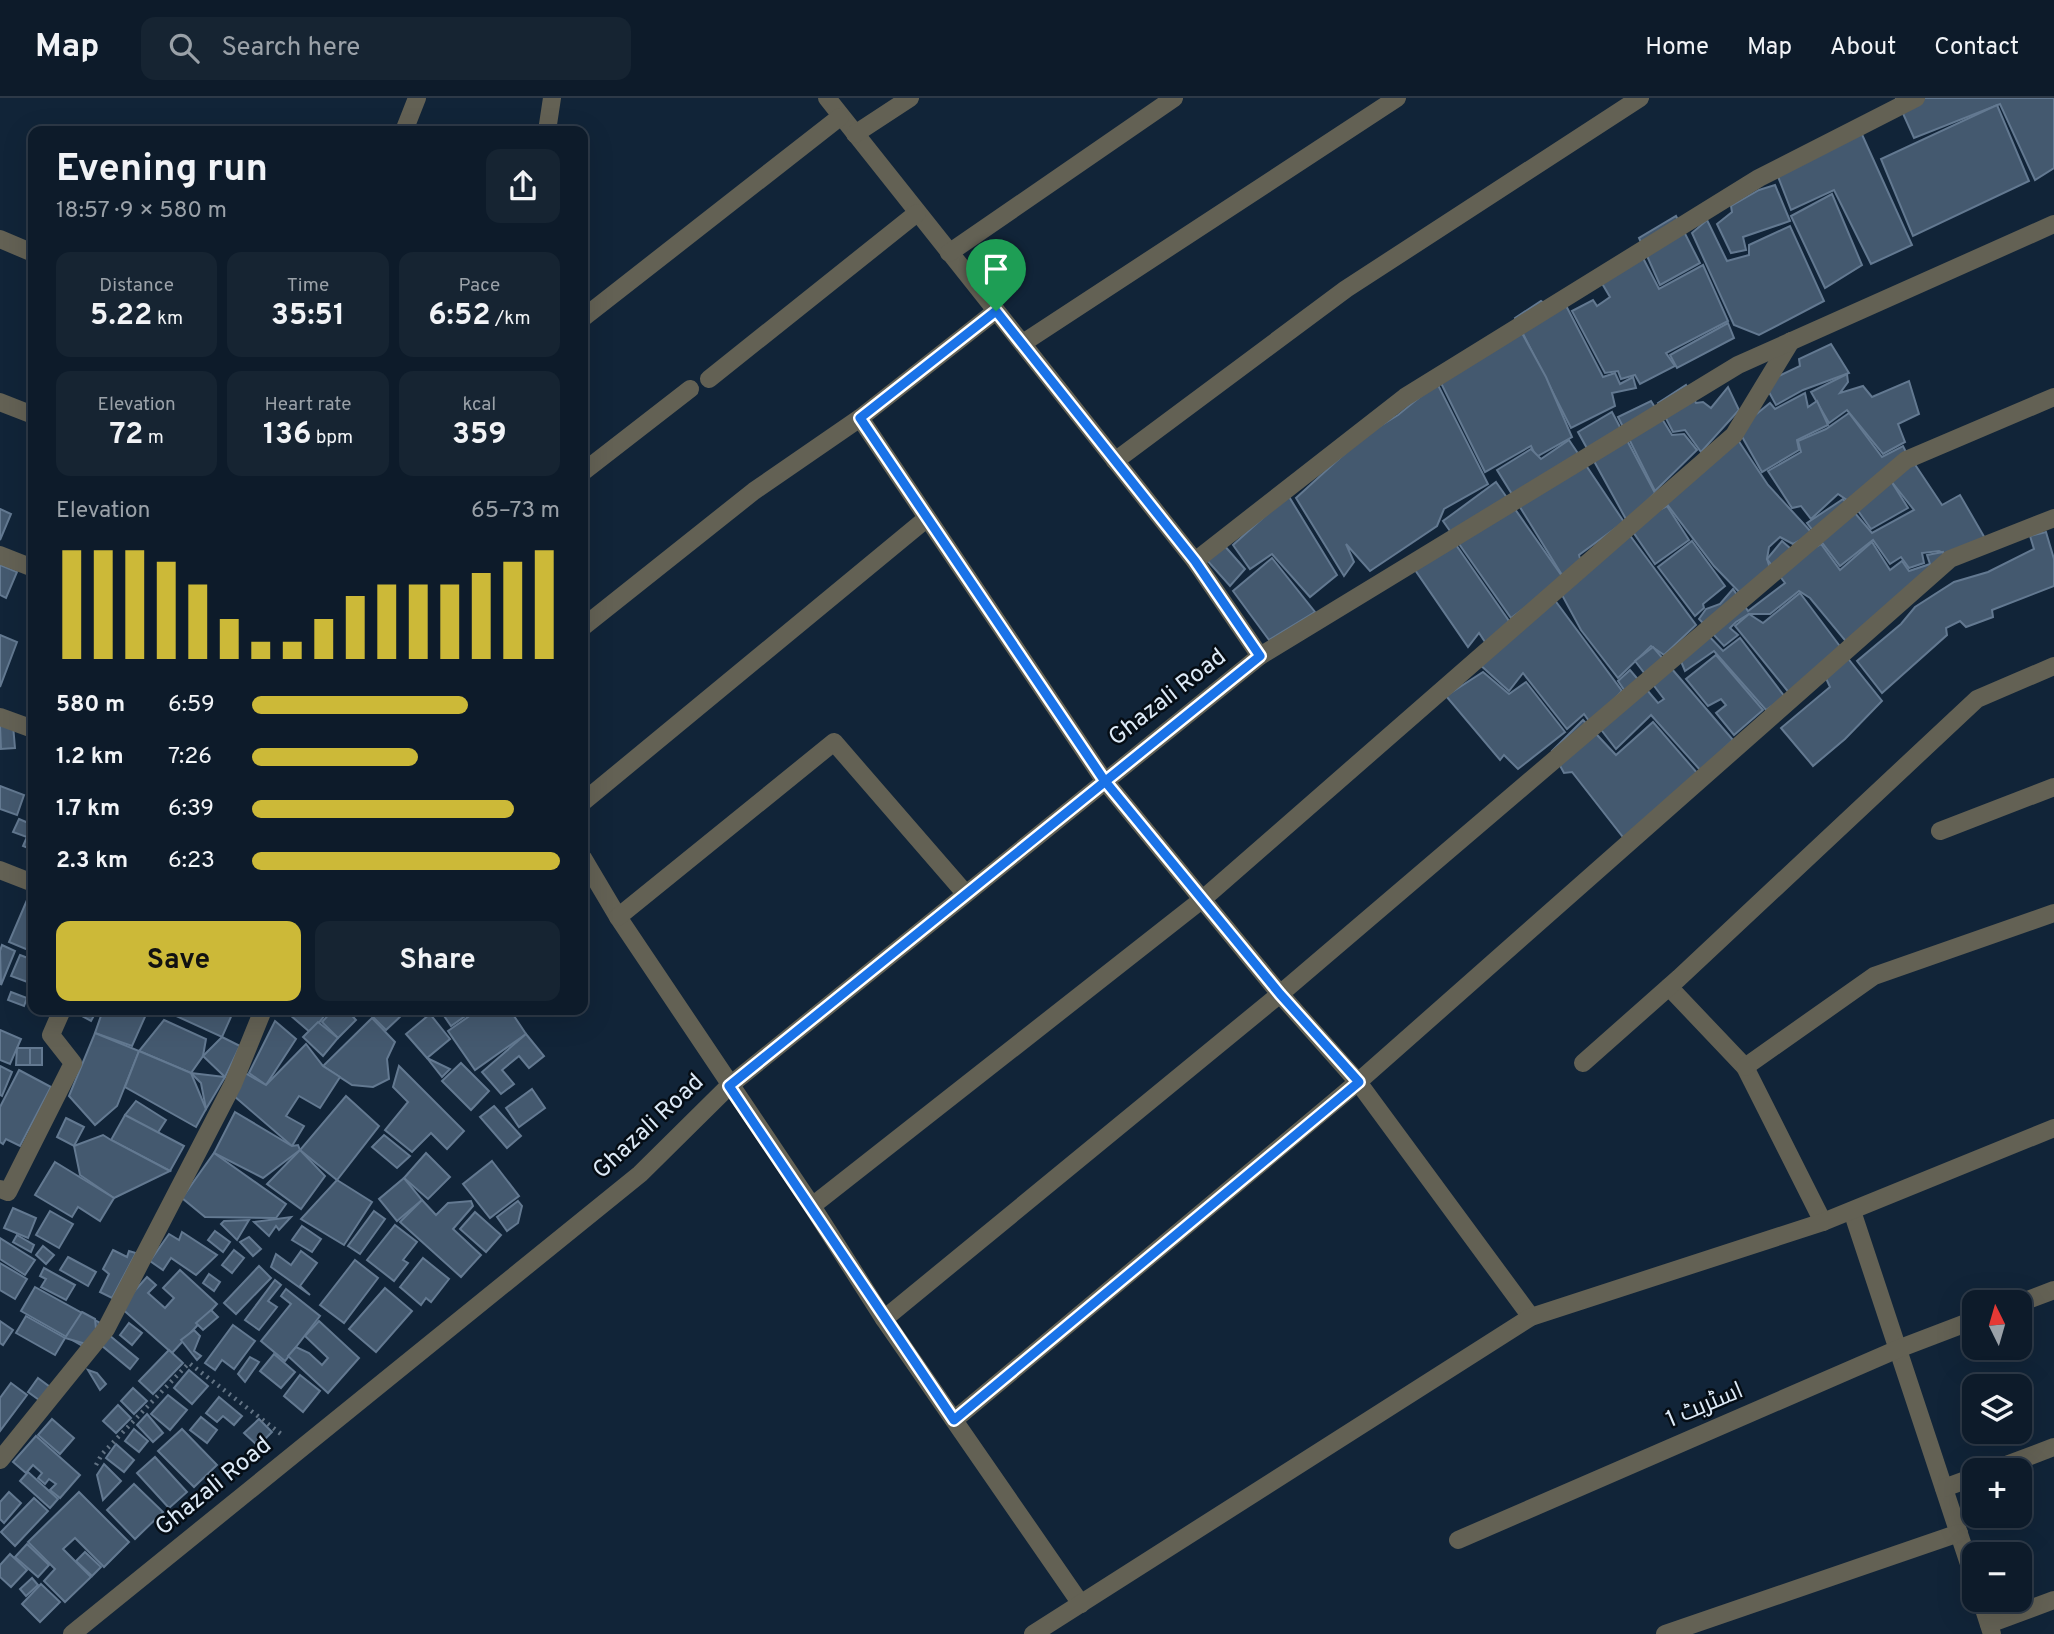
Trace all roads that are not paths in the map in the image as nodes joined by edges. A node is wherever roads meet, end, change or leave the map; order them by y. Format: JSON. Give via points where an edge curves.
{"nodes":[{"id":1,"x":417,"y":98,"type":"edge"},
{"id":2,"x":552,"y":98,"type":"edge"},
{"id":3,"x":828,"y":98,"type":"edge"},
{"id":4,"x":909,"y":98,"type":"edge"},
{"id":5,"x":1174,"y":98,"type":"edge"},
{"id":6,"x":1397,"y":98,"type":"edge"},
{"id":7,"x":1640,"y":98,"type":"edge"},
{"id":8,"x":1916,"y":98,"type":"edge"},
{"id":9,"x":841,"y":117,"type":"junction"},
{"id":10,"x":406,"y":126,"type":"edge"},
{"id":11,"x":548,"y":126,"type":"edge"},
{"id":12,"x":855,"y":134,"type":"junction"},
{"id":13,"x":917,"y":213,"type":"junction"},
{"id":14,"x":2054,"y":225,"type":"edge"},
{"id":15,"x":0,"y":239,"type":"edge"},
{"id":16,"x":28,"y":251,"type":"edge"},
{"id":17,"x":949,"y":253,"type":"junction"},
{"id":18,"x":996,"y":311,"type":"junction"},
{"id":19,"x":588,"y":314,"type":"edge"},
{"id":20,"x":1791,"y":341,"type":"junction"},
{"id":21,"x":1023,"y":343,"type":"junction"},
{"id":22,"x":709,"y":379,"type":"dead end"},
{"id":23,"x":690,"y":389,"type":"dead end"},
{"id":24,"x":2054,"y":397,"type":"edge"},
{"id":25,"x":0,"y":402,"type":"edge"},
{"id":26,"x":28,"y":413,"type":"edge"},
{"id":27,"x":860,"y":418,"type":"junction"},
{"id":28,"x":1115,"y":460,"type":"junction"},
{"id":29,"x":588,"y":468,"type":"edge"},
{"id":30,"x":2054,"y":517,"type":"edge"},
{"id":31,"x":926,"y":520,"type":"junction"},
{"id":32,"x":0,"y":555,"type":"edge"},
{"id":33,"x":1195,"y":561,"type":"junction"},
{"id":34,"x":28,"y":566,"type":"edge"},
{"id":35,"x":588,"y":623,"type":"edge"},
{"id":36,"x":1260,"y":656,"type":"junction"},
{"id":37,"x":2054,"y":666,"type":"edge"},
{"id":38,"x":0,"y":716,"type":"edge"},
{"id":39,"x":28,"y":727,"type":"edge"},
{"id":40,"x":1104,"y":780,"type":"junction"},
{"id":41,"x":2054,"y":787,"type":"edge"},
{"id":42,"x":588,"y":798,"type":"edge"},
{"id":43,"x":1940,"y":831,"type":"dead end"},
{"id":44,"x":588,"y":866,"type":"edge"},
{"id":45,"x":0,"y":870,"type":"edge"},
{"id":46,"x":28,"y":881,"type":"edge"},
{"id":47,"x":965,"y":893,"type":"junction"},
{"id":48,"x":1204,"y":898,"type":"junction"},
{"id":49,"x":2054,"y":913,"type":"edge"},
{"id":50,"x":618,"y":917,"type":"junction"},
{"id":51,"x":1669,"y":987,"type":"junction"},
{"id":52,"x":1280,"y":994,"type":"junction"},
{"id":53,"x":60,"y":1015,"type":"edge"},
{"id":54,"x":261,"y":1015,"type":"edge"},
{"id":55,"x":1583,"y":1063,"type":"dead end"},
{"id":56,"x":1745,"y":1067,"type":"junction"},
{"id":57,"x":1359,"y":1082,"type":"junction"},
{"id":58,"x":729,"y":1086,"type":"junction"},
{"id":59,"x":2054,"y":1128,"type":"edge"},
{"id":60,"x":4,"y":1190,"type":"edge"},
{"id":61,"x":812,"y":1206,"type":"junction"},
{"id":62,"x":1852,"y":1211,"type":"junction"},
{"id":63,"x":1823,"y":1222,"type":"junction"},
{"id":64,"x":2054,"y":1290,"type":"edge"},
{"id":65,"x":2032,"y":1298,"type":"edge"},
{"id":66,"x":1531,"y":1317,"type":"junction"},
{"id":67,"x":884,"y":1319,"type":"junction"},
{"id":68,"x":1962,"y":1325,"type":"edge"},
{"id":69,"x":1898,"y":1349,"type":"junction"},
{"id":70,"x":954,"y":1420,"type":"junction"},
{"id":71,"x":2054,"y":1447,"type":"edge"},
{"id":72,"x":2025,"y":1458,"type":"edge"},
{"id":73,"x":0,"y":1460,"type":"edge"},
{"id":74,"x":1962,"y":1481,"type":"edge"},
{"id":75,"x":1944,"y":1488,"type":"junction"},
{"id":76,"x":1959,"y":1533,"type":"junction"},
{"id":77,"x":1458,"y":1540,"type":"dead end"},
{"id":78,"x":1962,"y":1542,"type":"edge"},
{"id":79,"x":2054,"y":1600,"type":"edge"},
{"id":80,"x":1081,"y":1604,"type":"junction"},
{"id":81,"x":1985,"y":1612,"type":"edge"},
{"id":82,"x":1991,"y":1629,"type":"edge"},
{"id":83,"x":73,"y":1634,"type":"edge"},
{"id":84,"x":1033,"y":1634,"type":"edge"},
{"id":85,"x":1665,"y":1634,"type":"edge"}],
"edges":[{"from":1,"to":10,"type":"street"},
{"from":2,"to":11,"type":"street"},
{"from":3,"to":9,"type":"street"},
{"from":4,"to":12,"type":"street"},
{"from":5,"to":17,"type":"street"},
{"from":6,"to":21,"type":"street"},
{"from":7,"to":28,"type":"street","via":[[1346,289]]},
{"from":8,"to":33,"type":"street","via":[[1759,178],[1405,397]]},
{"from":9,"to":12,"type":"street"},
{"from":9,"to":19,"type":"street"},
{"from":12,"to":13,"type":"street"},
{"from":13,"to":17,"type":"street"},
{"from":13,"to":22,"type":"street"},
{"from":14,"to":20,"type":"street","name":"Ghazali Road"},
{"from":15,"to":16,"type":"street"},
{"from":17,"to":18,"type":"street"},
{"from":18,"to":21,"type":"street"},
{"from":18,"to":27,"type":"street"},
{"from":20,"to":36,"type":"street","name":"Ghazali Road","via":[[1738,365]]},
{"from":20,"to":48,"type":"street","via":[[1734,435]]},
{"from":21,"to":28,"type":"street"},
{"from":23,"to":29,"type":"street"},
{"from":24,"to":52,"type":"street","via":[[1906,460]]},
{"from":25,"to":26,"type":"street"},
{"from":27,"to":31,"type":"street"},
{"from":27,"to":35,"type":"street","via":[[754,492]]},
{"from":28,"to":33,"type":"street"},
{"from":30,"to":57,"type":"street","via":[[1950,559]]},
{"from":31,"to":40,"type":"street"},
{"from":31,"to":42,"type":"street"},
{"from":32,"to":34,"type":"street"},
{"from":33,"to":36,"type":"street"},
{"from":36,"to":40,"type":"street","name":"Ghazali Road"},
{"from":37,"to":51,"type":"street","via":[[1977,699]]},
{"from":38,"to":39,"type":"street"},
{"from":40,"to":47,"type":"street","name":"Ghazali Road"},
{"from":40,"to":48,"type":"street"},
{"from":41,"to":43,"type":"street"},
{"from":44,"to":50,"type":"street"},
{"from":45,"to":46,"type":"street"},
{"from":47,"to":50,"type":"street","via":[[834,742]]},
{"from":47,"to":58,"type":"street","name":"Ghazali Road"},
{"from":48,"to":52,"type":"street"},
{"from":48,"to":61,"type":"street"},
{"from":49,"to":56,"type":"street","via":[[1874,976]]},
{"from":50,"to":58,"type":"street"},
{"from":51,"to":55,"type":"street"},
{"from":51,"to":56,"type":"street"},
{"from":52,"to":57,"type":"street"},
{"from":52,"to":67,"type":"street"},
{"from":53,"to":60,"type":"street","via":[[51,1035],[73,1063]]},
{"from":54,"to":73,"type":"street","via":[[233,1084],[106,1329]]},
{"from":56,"to":63,"type":"street"},
{"from":57,"to":66,"type":"street"},
{"from":57,"to":70,"type":"street"},
{"from":58,"to":61,"type":"street"},
{"from":58,"to":83,"type":"street","name":"Ghazali Road","via":[[640,1174]]},
{"from":59,"to":62,"type":"street"},
{"from":61,"to":67,"type":"street"},
{"from":62,"to":63,"type":"street"},
{"from":62,"to":69,"type":"street"},
{"from":63,"to":66,"type":"street"},
{"from":64,"to":65,"type":"street"},
{"from":66,"to":80,"type":"street"},
{"from":67,"to":70,"type":"street"},
{"from":68,"to":69,"type":"street","name":"اسٹریٹ 1"},
{"from":69,"to":75,"type":"street"},
{"from":69,"to":77,"type":"street","name":"اسٹریٹ 1"},
{"from":70,"to":80,"type":"street"},
{"from":71,"to":72,"type":"street"},
{"from":74,"to":75,"type":"street"},
{"from":75,"to":76,"type":"street"},
{"from":76,"to":78,"type":"street"},
{"from":76,"to":85,"type":"street"},
{"from":79,"to":82,"type":"street"},
{"from":80,"to":84,"type":"street"},
{"from":81,"to":82,"type":"street"}]}
